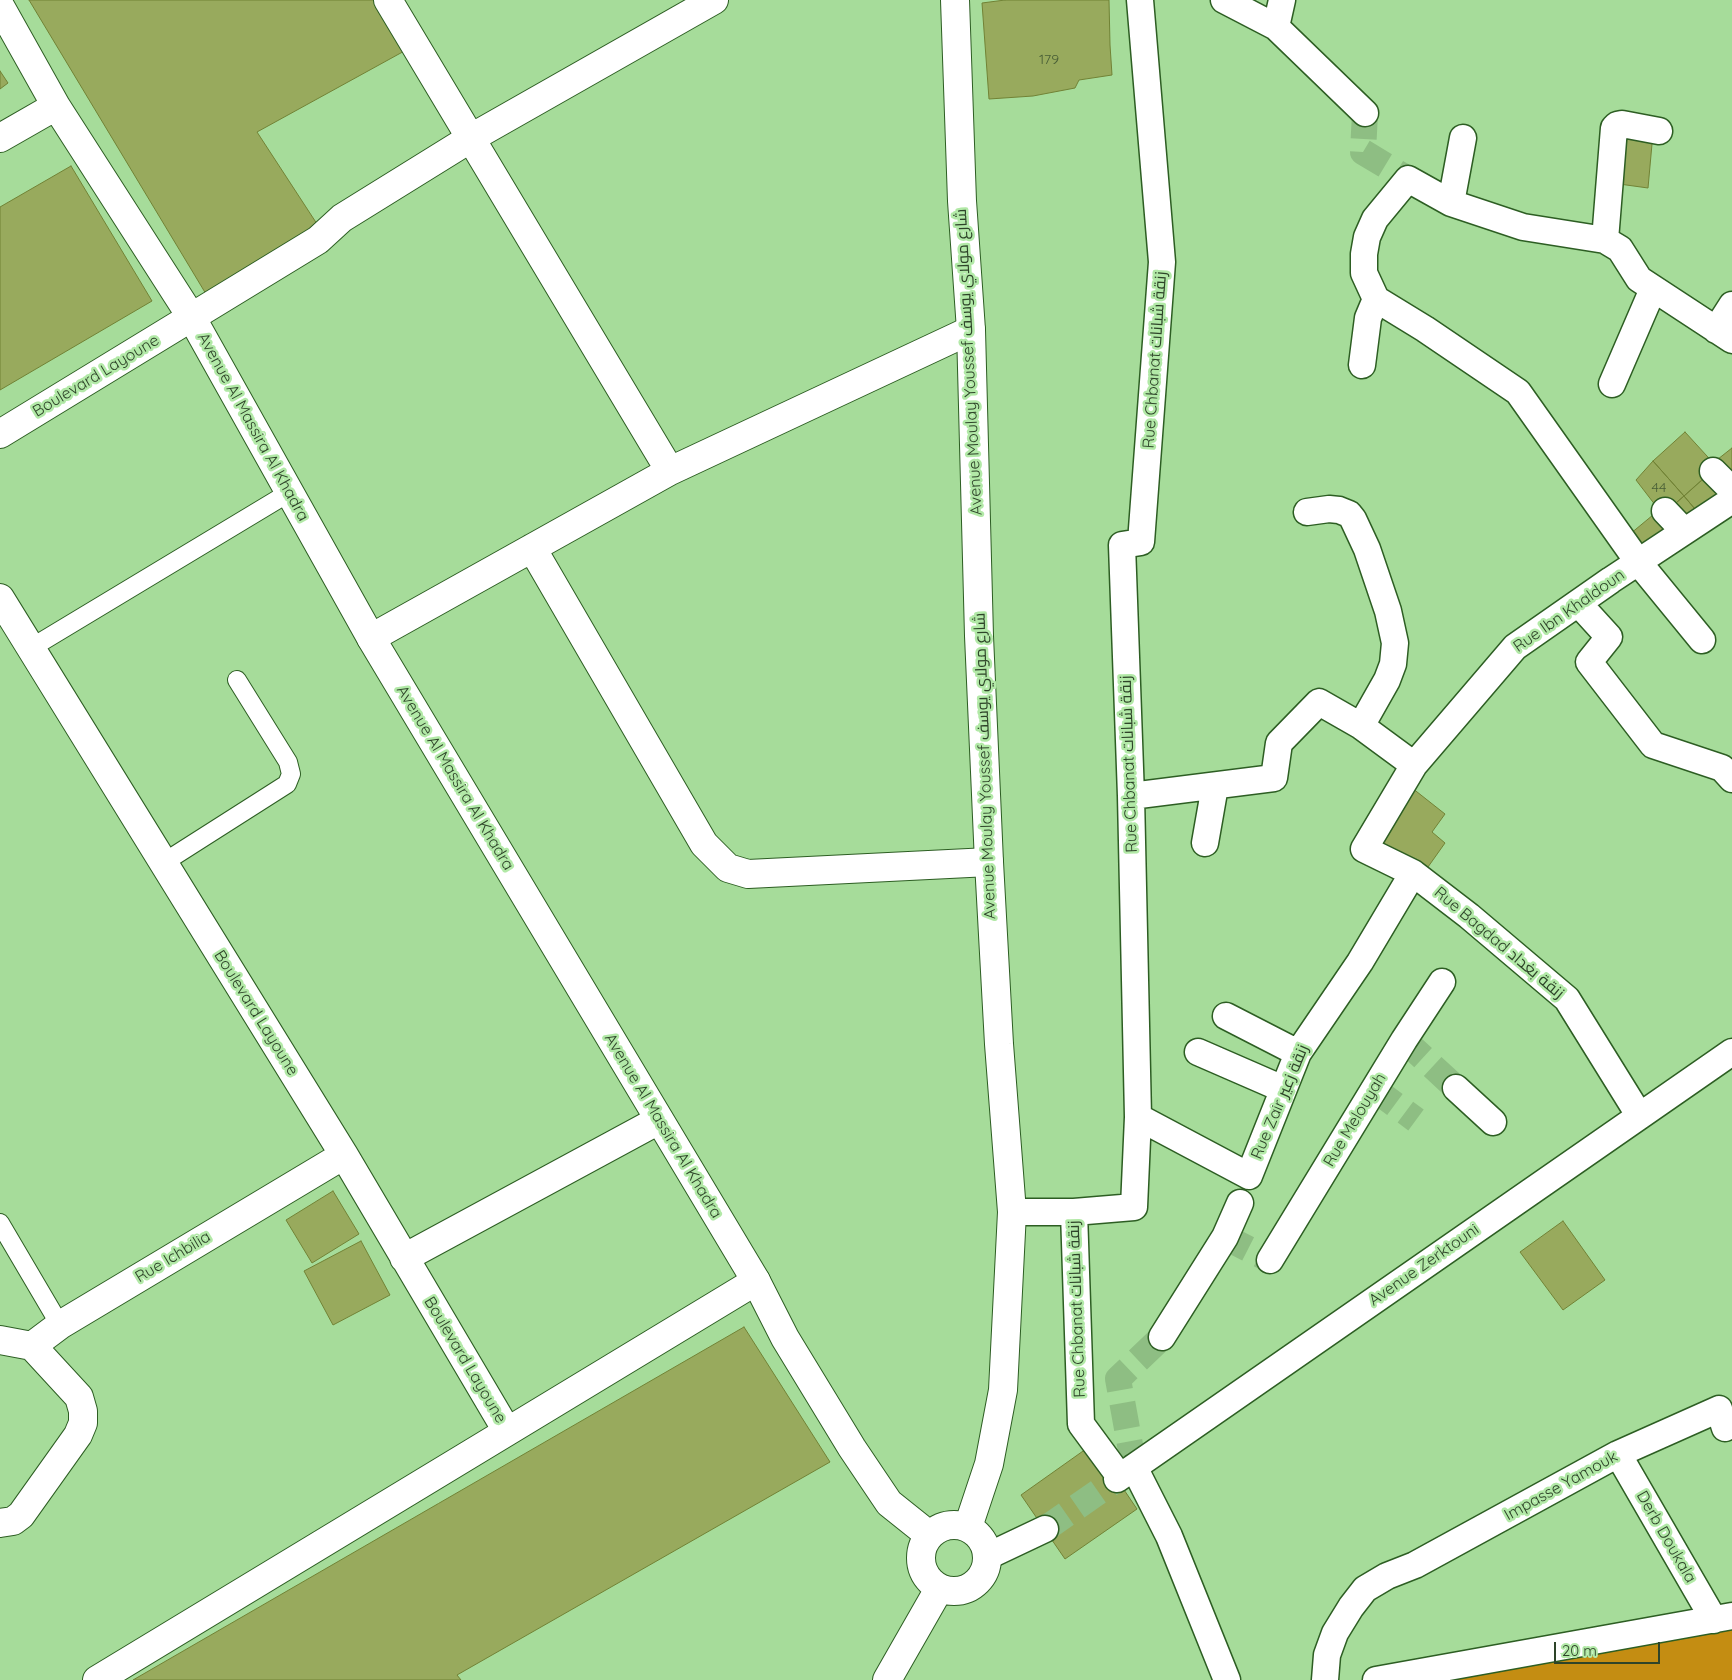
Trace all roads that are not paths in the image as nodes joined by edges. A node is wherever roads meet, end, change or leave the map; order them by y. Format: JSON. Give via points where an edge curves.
{"nodes":[{"id":1,"x":388,"y":0,"type":"edge"},
{"id":2,"x":714,"y":0,"type":"edge"},
{"id":3,"x":955,"y":0,"type":"edge"},
{"id":4,"x":1140,"y":0,"type":"edge"},
{"id":5,"x":1224,"y":0,"type":"edge"},
{"id":6,"x":1282,"y":0,"type":"edge"},
{"id":7,"x":0,"y":6,"type":"edge"},
{"id":8,"x":1276,"y":27,"type":"junction"},
{"id":9,"x":56,"y":106,"type":"junction"},
{"id":10,"x":1365,"y":113,"type":"dead end"},
{"id":11,"x":1659,"y":131,"type":"dead end"},
{"id":12,"x":0,"y":138,"type":"edge"},
{"id":13,"x":471,"y":138,"type":"junction"},
{"id":14,"x":1463,"y":138,"type":"dead end"},
{"id":15,"x":1451,"y":203,"type":"junction"},
{"id":16,"x":1604,"y":240,"type":"junction"},
{"id":17,"x":1653,"y":289,"type":"junction"},
{"id":18,"x":1376,"y":299,"type":"junction"},
{"id":19,"x":1732,"y":305,"type":"edge"},
{"id":20,"x":192,"y":318,"type":"junction"},
{"id":21,"x":971,"y":330,"type":"junction"},
{"id":22,"x":1724,"y":335,"type":"edge"},
{"id":23,"x":1362,"y":365,"type":"dead end"},
{"id":24,"x":1612,"y":384,"type":"dead end"},
{"id":25,"x":0,"y":434,"type":"edge"},
{"id":26,"x":670,"y":471,"type":"junction"},
{"id":27,"x":1712,"y":471,"type":"dead end"},
{"id":28,"x":290,"y":492,"type":"junction"},
{"id":29,"x":1731,"y":502,"type":"edge"},
{"id":30,"x":1666,"y":511,"type":"dead end"},
{"id":31,"x":1307,"y":512,"type":"dead end"},
{"id":32,"x":1684,"y":531,"type":"junction"},
{"id":33,"x":532,"y":548,"type":"junction"},
{"id":34,"x":1639,"y":563,"type":"junction"},
{"id":35,"x":0,"y":598,"type":"edge"},
{"id":36,"x":1578,"y":603,"type":"junction"},
{"id":37,"x":371,"y":638,"type":"junction"},
{"id":38,"x":1702,"y":640,"type":"dead end"},
{"id":39,"x":32,"y":648,"type":"junction"},
{"id":40,"x":237,"y":680,"type":"dead end"},
{"id":41,"x":1361,"y":726,"type":"junction"},
{"id":42,"x":1414,"y":765,"type":"junction"},
{"id":43,"x":1732,"y":779,"type":"edge"},
{"id":44,"x":1215,"y":786,"type":"junction"},
{"id":45,"x":1131,"y":796,"type":"junction"},
{"id":46,"x":1205,"y":843,"type":"dead end"},
{"id":47,"x":1364,"y":849,"type":"joint"},
{"id":48,"x":989,"y":862,"type":"junction"},
{"id":49,"x":163,"y":863,"type":"junction"},
{"id":50,"x":1413,"y":873,"type":"junction"},
{"id":51,"x":1442,"y":982,"type":"dead end"},
{"id":52,"x":1226,"y":1016,"type":"dead end"},
{"id":53,"x":1198,"y":1052,"type":"dead end"},
{"id":54,"x":1298,"y":1052,"type":"junction"},
{"id":55,"x":1732,"y":1052,"type":"edge"},
{"id":56,"x":1456,"y":1088,"type":"tunnel mouth"},
{"id":57,"x":1283,"y":1090,"type":"junction"},
{"id":58,"x":1639,"y":1115,"type":"junction"},
{"id":59,"x":1138,"y":1117,"type":"junction"},
{"id":60,"x":659,"y":1120,"type":"junction"},
{"id":61,"x":1492,"y":1122,"type":"dead end"},
{"id":62,"x":344,"y":1156,"type":"junction"},
{"id":63,"x":1240,"y":1204,"type":"dead end"},
{"id":64,"x":1012,"y":1212,"type":"junction"},
{"id":65,"x":1074,"y":1212,"type":"junction"},
{"id":66,"x":0,"y":1223,"type":"edge"},
{"id":67,"x":404,"y":1258,"type":"junction"},
{"id":68,"x":1270,"y":1260,"type":"dead end"},
{"id":69,"x":756,"y":1282,"type":"junction"},
{"id":70,"x":60,"y":1325,"type":"junction"},
{"id":71,"x":1162,"y":1337,"type":"tunnel mouth"},
{"id":72,"x":0,"y":1340,"type":"edge"},
{"id":73,"x":32,"y":1346,"type":"junction"},
{"id":74,"x":1725,"y":1428,"type":"dead end"},
{"id":75,"x":507,"y":1431,"type":"junction"},
{"id":76,"x":1618,"y":1454,"type":"junction"},
{"id":77,"x":1124,"y":1475,"type":"junction"},
{"id":78,"x":0,"y":1523,"type":"edge"},
{"id":79,"x":968,"y":1527,"type":"junction"},
{"id":80,"x":1045,"y":1529,"type":"tunnel mouth"},
{"id":81,"x":930,"y":1535,"type":"junction"},
{"id":82,"x":988,"y":1556,"type":"junction"},
{"id":83,"x":940,"y":1589,"type":"junction"},
{"id":84,"x":1723,"y":1618,"type":"edge"},
{"id":85,"x":97,"y":1680,"type":"edge"},
{"id":86,"x":887,"y":1680,"type":"edge"},
{"id":87,"x":1227,"y":1680,"type":"edge"},
{"id":88,"x":1325,"y":1680,"type":"edge"},
{"id":89,"x":1376,"y":1680,"type":"edge"}],
"edges":[{"from":1,"to":13,"type":"street"},
{"from":2,"to":13,"type":"street","name":"Boulevard Layoune"},
{"from":3,"to":21,"type":"street","name":"Avenue Moulay Youssef شارع مولاي يوسف","via":[[962,201]]},
{"from":4,"to":45,"type":"street","name":"Rue Chbanat زنقة شبانات","via":[[1162,262],[1140,542],[1122,545]]},
{"from":5,"to":8,"type":"street"},
{"from":6,"to":8,"type":"street"},
{"from":7,"to":9,"type":"street","name":"Avenue Al Massira Al Khadra"},
{"from":8,"to":10,"type":"street"},
{"from":9,"to":12,"type":"street"},
{"from":9,"to":20,"type":"street","name":"Avenue Al Massira Al Khadra"},
{"from":11,"to":16,"type":"street","via":[[1622,124],[1614,128]]},
{"from":13,"to":20,"type":"street","name":"Boulevard Layoune","via":[[342,218],[318,240]]},
{"from":13,"to":26,"type":"street"},
{"from":14,"to":15,"type":"street"},
{"from":15,"to":16,"type":"street","via":[[1523,227]]},
{"from":15,"to":18,"type":"street","via":[[1408,180],[1375,219],[1367,237],[1364,274]]},
{"from":16,"to":17,"type":"street","via":[[1620,249],[1639,279]]},
{"from":17,"to":22,"type":"street"},
{"from":17,"to":24,"type":"street"},
{"from":18,"to":23,"type":"street","via":[[1364,336]]},
{"from":18,"to":34,"type":"street","via":[[1425,328],[1518,392]]},
{"from":19,"to":22,"type":"street"},
{"from":20,"to":25,"type":"street","name":"Boulevard Layoune"},
{"from":20,"to":28,"type":"street","name":"Avenue Al Massira Al Khadra"},
{"from":21,"to":26,"type":"street"},
{"from":21,"to":48,"type":"street","name":"Avenue Moulay Youssef شارع مولاي يوسف"},
{"from":26,"to":33,"type":"street"},
{"from":27,"to":29,"type":"street"},
{"from":28,"to":37,"type":"street","name":"Avenue Al Massira Al Khadra"},
{"from":28,"to":39,"type":"lane"},
{"from":29,"to":32,"type":"street","name":"Rue Ibn Khaldoun"},
{"from":30,"to":32,"type":"street"},
{"from":31,"to":41,"type":"street","via":[[1329,509],[1349,514],[1367,549],[1388,611],[1395,643],[1393,664]]},
{"from":32,"to":34,"type":"street","name":"Rue Ibn Khaldoun"},
{"from":33,"to":37,"type":"street"},
{"from":33,"to":48,"type":"street","via":[[704,844],[728,868],[748,874]]},
{"from":34,"to":36,"type":"street","name":"Rue Ibn Khaldoun"},
{"from":34,"to":38,"type":"street"},
{"from":35,"to":39,"type":"street","name":"Boulevard Layoune"},
{"from":36,"to":42,"type":"street","name":"Rue Ibn Khaldoun","via":[[1515,647]]},
{"from":36,"to":43,"type":"street","via":[[1609,638],[1588,662],[1653,745],[1722,768]]},
{"from":37,"to":60,"type":"street","name":"Avenue Al Massira Al Khadra"},
{"from":39,"to":49,"type":"street","name":"Boulevard Layoune"},
{"from":40,"to":49,"type":"lane","via":[[288,762],[291,774],[288,784]]},
{"from":41,"to":42,"type":"street"},
{"from":41,"to":44,"type":"street","via":[[1319,702],[1279,743],[1274,778]]},
{"from":42,"to":47,"type":"street","name":"Rue Ibn Khaldoun"},
{"from":44,"to":45,"type":"street"},
{"from":44,"to":46,"type":"street"},
{"from":45,"to":59,"type":"street","name":"Rue Chbanat زنقة شبانات"},
{"from":47,"to":50,"type":"street","name":"Rue Bagdad زنقة بغداد"},
{"from":48,"to":64,"type":"street","name":"Avenue Moulay Youssef شارع مولاي يوسف"},
{"from":49,"to":62,"type":"street","name":"Boulevard Layoune"},
{"from":50,"to":54,"type":"street","name":"Rue Zair زنقة زعير","via":[[1360,962]]},
{"from":50,"to":58,"type":"street","name":"Rue Bagdad زنقة بغداد","via":[[1567,999]]},
{"from":51,"to":68,"type":"street","name":"Rue Melouyah"},
{"from":52,"to":54,"type":"street"},
{"from":53,"to":57,"type":"street"},
{"from":54,"to":57,"type":"street","name":"Rue Zair زنقة زعير"},
{"from":55,"to":58,"type":"street","name":"Avenue Zerktouni"},
{"from":56,"to":61,"type":"street"},
{"from":57,"to":59,"type":"street","name":"Rue Zair زنقة زعير","via":[[1249,1176]]},
{"from":58,"to":77,"type":"street","name":"Avenue Zerktouni"},
{"from":59,"to":65,"type":"street","name":"Rue Chbanat زنقة شبانات","via":[[1134,1207]]},
{"from":60,"to":67,"type":"street"},
{"from":60,"to":69,"type":"street","name":"Avenue Al Massira Al Khadra"},
{"from":62,"to":67,"type":"street","name":"Boulevard Layoune"},
{"from":62,"to":70,"type":"street","name":"Rue Ichbilia"},
{"from":63,"to":71,"type":"street","via":[[1224,1237]]},
{"from":64,"to":65,"type":"street"},
{"from":64,"to":79,"type":"street","name":"Avenue Moulay Youssef شارع مولاي يوسف","via":[[1003,1390],[989,1464]]},
{"from":65,"to":77,"type":"street","name":"Rue Chbanat زنقة شبانات","via":[[1081,1424]]},
{"from":66,"to":70,"type":"lane"},
{"from":67,"to":75,"type":"street","name":"Boulevard Layoune"},
{"from":69,"to":75,"type":"street"},
{"from":69,"to":81,"type":"street","name":"Avenue Al Massira Al Khadra","via":[[785,1338],[889,1503]]},
{"from":70,"to":73,"type":"street","name":"Rue Ichbilia"},
{"from":72,"to":73,"type":"street"},
{"from":73,"to":78,"type":"street","via":[[79,1397],[83,1423],[78,1435],[21,1515],[13,1521]]},
{"from":74,"to":76,"type":"street","name":"Impasse Yamouk","via":[[1719,1410]]},
{"from":75,"to":85,"type":"street"},
{"from":76,"to":84,"type":"street","name":"Derb Doukala"},
{"from":76,"to":88,"type":"street","name":"Impasse Yamouk","via":[[1365,1590],[1335,1633],[1327,1655]]},
{"from":77,"to":87,"type":"street","name":"Rue Chbanat زنقة شبانات","via":[[1169,1536]]},
{"from":79,"to":81,"type":"street","via":[[954,1524],[941,1527]]},
{"from":79,"to":82,"type":"street","via":[[982,1539]]},
{"from":80,"to":82,"type":"street"},
{"from":81,"to":83,"type":"street","via":[[922,1546],[922,1570]]},
{"from":82,"to":83,"type":"street","via":[[984,1573],[973,1586],[956,1592]]},
{"from":83,"to":86,"type":"street"},
{"from":84,"to":89,"type":"street"}]}
